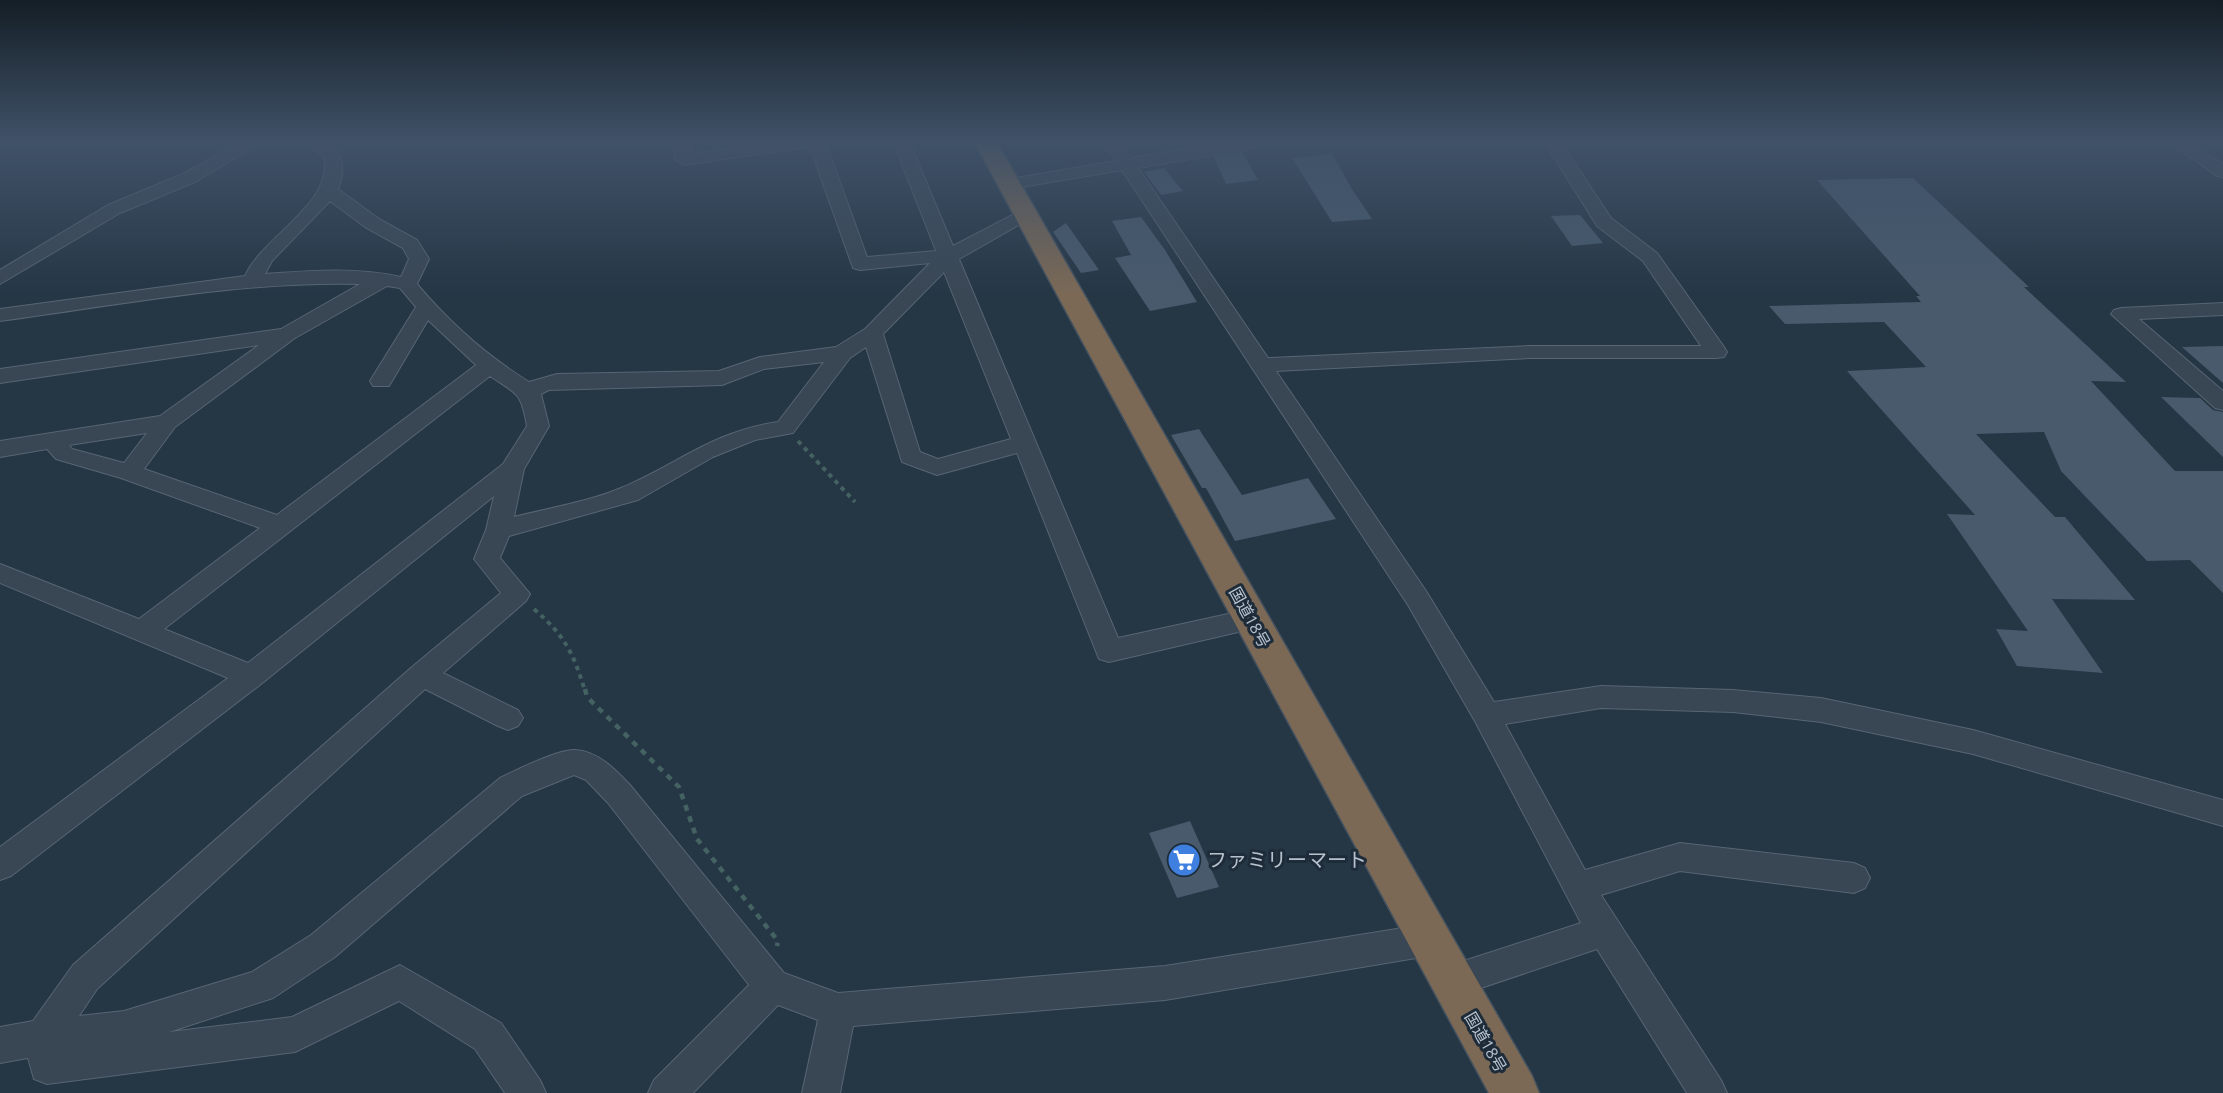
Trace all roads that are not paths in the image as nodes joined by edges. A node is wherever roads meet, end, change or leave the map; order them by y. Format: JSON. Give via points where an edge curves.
{"nodes":[{"id":1,"x":154,"y":192,"type":"edge"},
{"id":2,"x":325,"y":192,"type":"edge"},
{"id":3,"x":330,"y":192,"type":"edge"},
{"id":4,"x":834,"y":192,"type":"edge"},
{"id":5,"x":922,"y":192,"type":"edge"},
{"id":6,"x":1014,"y":192,"type":"edge"},
{"id":7,"x":1144,"y":192,"type":"edge"},
{"id":8,"x":1585,"y":192,"type":"edge"},
{"id":9,"x":1027,"y":215,"type":"junction"},
{"id":10,"x":949,"y":256,"type":"junction"},
{"id":11,"x":0,"y":278,"type":"edge"},
{"id":12,"x":252,"y":281,"type":"junction"},
{"id":13,"x":395,"y":282,"type":"junction"},
{"id":14,"x":426,"y":307,"type":"junction"},
{"id":15,"x":2223,"y":309,"type":"edge"},
{"id":16,"x":0,"y":315,"type":"edge"},
{"id":17,"x":872,"y":333,"type":"junction"},
{"id":18,"x":288,"y":334,"type":"junction"},
{"id":19,"x":842,"y":353,"type":"junction"},
{"id":20,"x":1259,"y":365,"type":"junction"},
{"id":21,"x":489,"y":366,"type":"junction"},
{"id":22,"x":0,"y":376,"type":"edge"},
{"id":23,"x":381,"y":381,"type":"dead end"},
{"id":24,"x":528,"y":392,"type":"junction"},
{"id":25,"x":2223,"y":404,"type":"edge"},
{"id":26,"x":167,"y":422,"type":"junction"},
{"id":27,"x":57,"y":441,"type":"junction"},
{"id":28,"x":1026,"y":443,"type":"junction"},
{"id":29,"x":0,"y":449,"type":"edge"},
{"id":30,"x":512,"y":469,"type":"junction"},
{"id":31,"x":129,"y":472,"type":"junction"},
{"id":32,"x":278,"y":525,"type":"junction"},
{"id":33,"x":499,"y":530,"type":"junction"},
{"id":34,"x":0,"y":573,"type":"edge"},
{"id":35,"x":1251,"y":619,"type":"junction"},
{"id":36,"x":142,"y":631,"type":"junction"},
{"id":37,"x":422,"y":675,"type":"junction"},
{"id":38,"x":251,"y":676,"type":"junction"},
{"id":39,"x":1486,"y":715,"type":"junction"},
{"id":40,"x":508,"y":718,"type":"dead end"},
{"id":41,"x":2223,"y":813,"type":"edge"},
{"id":42,"x":0,"y":866,"type":"edge"},
{"id":43,"x":1854,"y":878,"type":"dead end"},
{"id":44,"x":1576,"y":887,"type":"junction"},
{"id":45,"x":1604,"y":931,"type":"junction"},
{"id":46,"x":1428,"y":940,"type":"junction"},
{"id":47,"x":1451,"y":981,"type":"junction"},
{"id":48,"x":772,"y":986,"type":"junction"},
{"id":49,"x":838,"y":1010,"type":"junction"},
{"id":50,"x":44,"y":1037,"type":"junction"},
{"id":51,"x":0,"y":1045,"type":"edge"},
{"id":52,"x":527,"y":1093,"type":"edge"},
{"id":53,"x":667,"y":1093,"type":"edge"},
{"id":54,"x":821,"y":1093,"type":"edge"},
{"id":55,"x":1515,"y":1093,"type":"edge"},
{"id":56,"x":1708,"y":1093,"type":"edge"}],
"edges":[{"from":1,"to":11,"type":"street","via":[[114,208]]},
{"from":2,"to":12,"type":"street","via":[[298,228],[264,257]]},
{"from":3,"to":13,"type":"street","via":[[372,223],[410,244],[419,259]]},
{"from":4,"to":10,"type":"street","via":[[860,264]]},
{"from":5,"to":10,"type":"street"},
{"from":6,"to":9,"type":"highway","name":"国道18号"},
{"from":7,"to":20,"type":"street"},
{"from":8,"to":20,"type":"street","via":[[1604,222],[1650,257],[1716,352],[1530,352]]},
{"from":9,"to":10,"type":"street"},
{"from":9,"to":35,"type":"highway","name":"国道18号"},
{"from":10,"to":17,"type":"street"},
{"from":10,"to":28,"type":"street"},
{"from":12,"to":13,"type":"street","via":[[305,277]]},
{"from":12,"to":16,"type":"street"},
{"from":13,"to":14,"type":"street"},
{"from":13,"to":18,"type":"street"},
{"from":14,"to":21,"type":"street"},
{"from":14,"to":23,"type":"street"},
{"from":15,"to":25,"type":"street","via":[[2121,314]]},
{"from":17,"to":19,"type":"street"},
{"from":17,"to":28,"type":"street","via":[[910,457],[937,466]]},
{"from":18,"to":22,"type":"street"},
{"from":18,"to":26,"type":"street"},
{"from":19,"to":24,"type":"street","via":[[760,363],[722,378],[557,381]]},
{"from":19,"to":33,"type":"street","via":[[784,428],[750,434],[714,448],[629,494]]},
{"from":20,"to":39,"type":"street","via":[[1417,598]]},
{"from":21,"to":24,"type":"street"},
{"from":21,"to":32,"type":"street"},
{"from":24,"to":30,"type":"street","via":[[538,426]]},
{"from":26,"to":27,"type":"street"},
{"from":26,"to":31,"type":"street"},
{"from":27,"to":29,"type":"street"},
{"from":27,"to":31,"type":"street","via":[[64,454]]},
{"from":28,"to":35,"type":"street","via":[[1109,651]]},
{"from":30,"to":33,"type":"street"},
{"from":30,"to":38,"type":"street"},
{"from":31,"to":32,"type":"street"},
{"from":32,"to":36,"type":"street"},
{"from":33,"to":37,"type":"street","via":[[487,559],[518,594]]},
{"from":34,"to":36,"type":"street"},
{"from":35,"to":46,"type":"highway","name":"国道18号"},
{"from":36,"to":38,"type":"street"},
{"from":37,"to":40,"type":"street"},
{"from":37,"to":50,"type":"street","via":[[85,977]]},
{"from":38,"to":42,"type":"street"},
{"from":39,"to":41,"type":"street","via":[[1601,697],[1733,701],[1821,710],[1973,742]]},
{"from":39,"to":44,"type":"street"},
{"from":43,"to":44,"type":"street","via":[[1680,857]]},
{"from":44,"to":45,"type":"street"},
{"from":45,"to":47,"type":"street"},
{"from":45,"to":56,"type":"street"},
{"from":46,"to":47,"type":"highway","name":"国道18号"},
{"from":46,"to":49,"type":"street","via":[[1165,983]]},
{"from":47,"to":55,"type":"highway","name":"国道18号"},
{"from":48,"to":49,"type":"street"},
{"from":48,"to":50,"type":"street","via":[[619,794],[597,771],[575,762],[511,787],[323,946],[261,986],[124,1029]]},
{"from":48,"to":53,"type":"street"},
{"from":49,"to":54,"type":"street"},
{"from":50,"to":51,"type":"street"},
{"from":50,"to":52,"type":"street","via":[[47,1066],[295,1034],[400,982],[488,1036]]}]}
